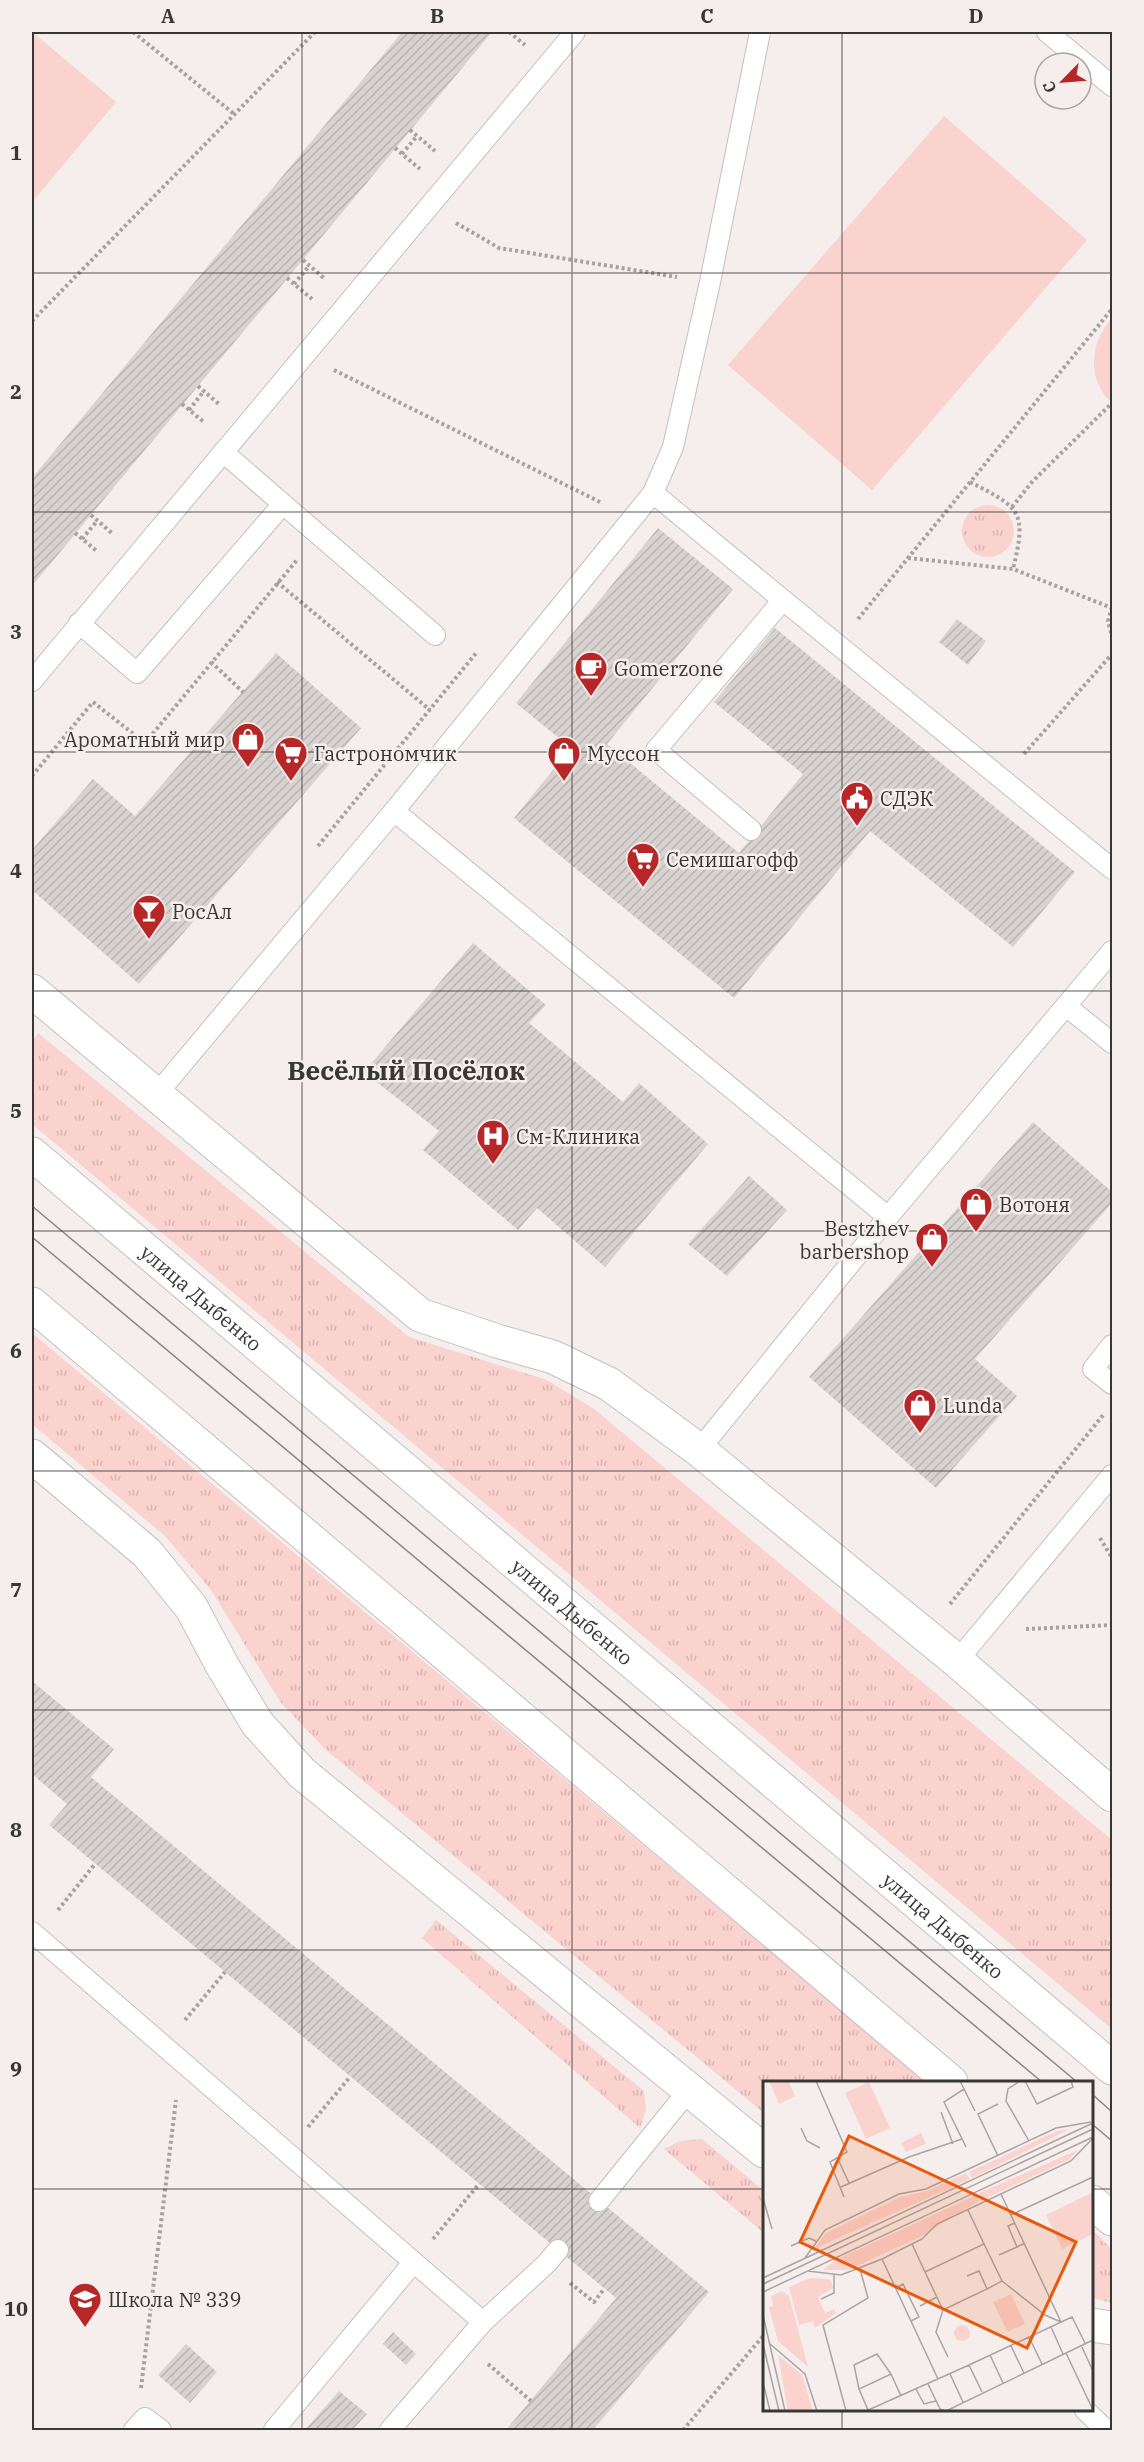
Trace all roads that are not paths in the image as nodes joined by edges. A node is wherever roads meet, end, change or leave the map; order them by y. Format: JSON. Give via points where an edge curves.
{"nodes":[{"id":1,"x":575,"y":32,"type":"edge"},
{"id":2,"x":760,"y":32,"type":"edge"},
{"id":3,"x":1047,"y":32,"type":"edge"},
{"id":4,"x":1113,"y":86,"type":"edge"},
{"id":5,"x":222,"y":452,"type":"junction"},
{"id":6,"x":653,"y":493,"type":"junction"},
{"id":7,"x":283,"y":504,"type":"junction"},
{"id":8,"x":783,"y":600,"type":"junction"},
{"id":9,"x":80,"y":623,"type":"junction"},
{"id":10,"x":435,"y":635,"type":"dead end"},
{"id":11,"x":32,"y":681,"type":"edge"},
{"id":12,"x":394,"y":811,"type":"junction"},
{"id":13,"x":751,"y":830,"type":"dead end"},
{"id":14,"x":1113,"y":869,"type":"edge"},
{"id":15,"x":1113,"y":951,"type":"edge"},
{"id":16,"x":32,"y":992,"type":"edge"},
{"id":17,"x":1066,"y":1006,"type":"junction"},
{"id":18,"x":1113,"y":1043,"type":"edge"},
{"id":19,"x":156,"y":1095,"type":"junction"},
{"id":20,"x":32,"y":1154,"type":"edge"},
{"id":21,"x":888,"y":1217,"type":"junction"},
{"id":22,"x":32,"y":1304,"type":"edge"},
{"id":23,"x":1113,"y":1345,"type":"edge"},
{"id":24,"x":1113,"y":1384,"type":"edge"},
{"id":25,"x":699,"y":1450,"type":"junction"},
{"id":26,"x":32,"y":1456,"type":"edge"},
{"id":27,"x":1113,"y":1475,"type":"edge"},
{"id":28,"x":957,"y":1661,"type":"junction"},
{"id":29,"x":1113,"y":1794,"type":"edge"},
{"id":30,"x":34,"y":1934,"type":"edge"},
{"id":31,"x":1113,"y":2068,"type":"edge"},
{"id":32,"x":950,"y":2081,"type":"edge"},
{"id":33,"x":689,"y":2090,"type":"junction"},
{"id":34,"x":763,"y":2149,"type":"edge"},
{"id":35,"x":599,"y":2201,"type":"dead end"},
{"id":36,"x":1093,"y":2203,"type":"edge"},
{"id":37,"x":1113,"y":2219,"type":"edge"},
{"id":38,"x":552,"y":2257,"type":"road end"},
{"id":39,"x":414,"y":2263,"type":"junction"},
{"id":40,"x":483,"y":2322,"type":"junction"},
{"id":41,"x":1093,"y":2325,"type":"edge"},
{"id":42,"x":1113,"y":2328,"type":"edge"},
{"id":43,"x":1087,"y":2411,"type":"edge"},
{"id":44,"x":140,"y":2424,"type":"edge"},
{"id":45,"x":161,"y":2430,"type":"edge"},
{"id":46,"x":274,"y":2430,"type":"edge"},
{"id":47,"x":390,"y":2430,"type":"edge"},
{"id":48,"x":1106,"y":2430,"type":"edge"}],
"edges":[{"from":1,"to":5,"type":"lane"},
{"from":2,"to":6,"type":"lane","via":[[673,447]]},
{"from":3,"to":4,"type":"lane"},
{"from":5,"to":7,"type":"lane"},
{"from":5,"to":9,"type":"lane"},
{"from":6,"to":8,"type":"lane"},
{"from":6,"to":12,"type":"lane"},
{"from":7,"to":9,"type":"lane","via":[[137,673]]},
{"from":7,"to":10,"type":"lane"},
{"from":8,"to":13,"type":"lane","via":[[656,750]]},
{"from":8,"to":14,"type":"lane"},
{"from":9,"to":11,"type":"lane"},
{"from":12,"to":19,"type":"lane"},
{"from":12,"to":21,"type":"lane"},
{"from":15,"to":17,"type":"lane"},
{"from":16,"to":19,"type":"main road"},
{"from":17,"to":18,"type":"lane"},
{"from":17,"to":21,"type":"lane"},
{"from":19,"to":25,"type":"main road","via":[[420,1315],[553,1357],[609,1383]]},
{"from":20,"to":31,"type":"main road","name":"улица Дыбенко"},
{"from":21,"to":25,"type":"lane"},
{"from":22,"to":32,"type":"main road"},
{"from":23,"to":24,"type":"lane","via":[[1093,1369]]},
{"from":25,"to":28,"type":"main road"},
{"from":26,"to":33,"type":"main road","via":[[147,1553],[191,1607],[257,1723],[302,1773]]},
{"from":27,"to":28,"type":"lane"},
{"from":28,"to":29,"type":"main road"},
{"from":30,"to":39,"type":"lane"},
{"from":33,"to":34,"type":"main road"},
{"from":33,"to":35,"type":"lane"},
{"from":36,"to":37,"type":"main road"},
{"from":38,"to":40,"type":"lane"},
{"from":39,"to":40,"type":"lane"},
{"from":39,"to":46,"type":"lane"},
{"from":40,"to":47,"type":"lane"},
{"from":41,"to":42,"type":"main road"},
{"from":43,"to":48,"type":"lane"},
{"from":44,"to":45,"type":"lane"}]}
